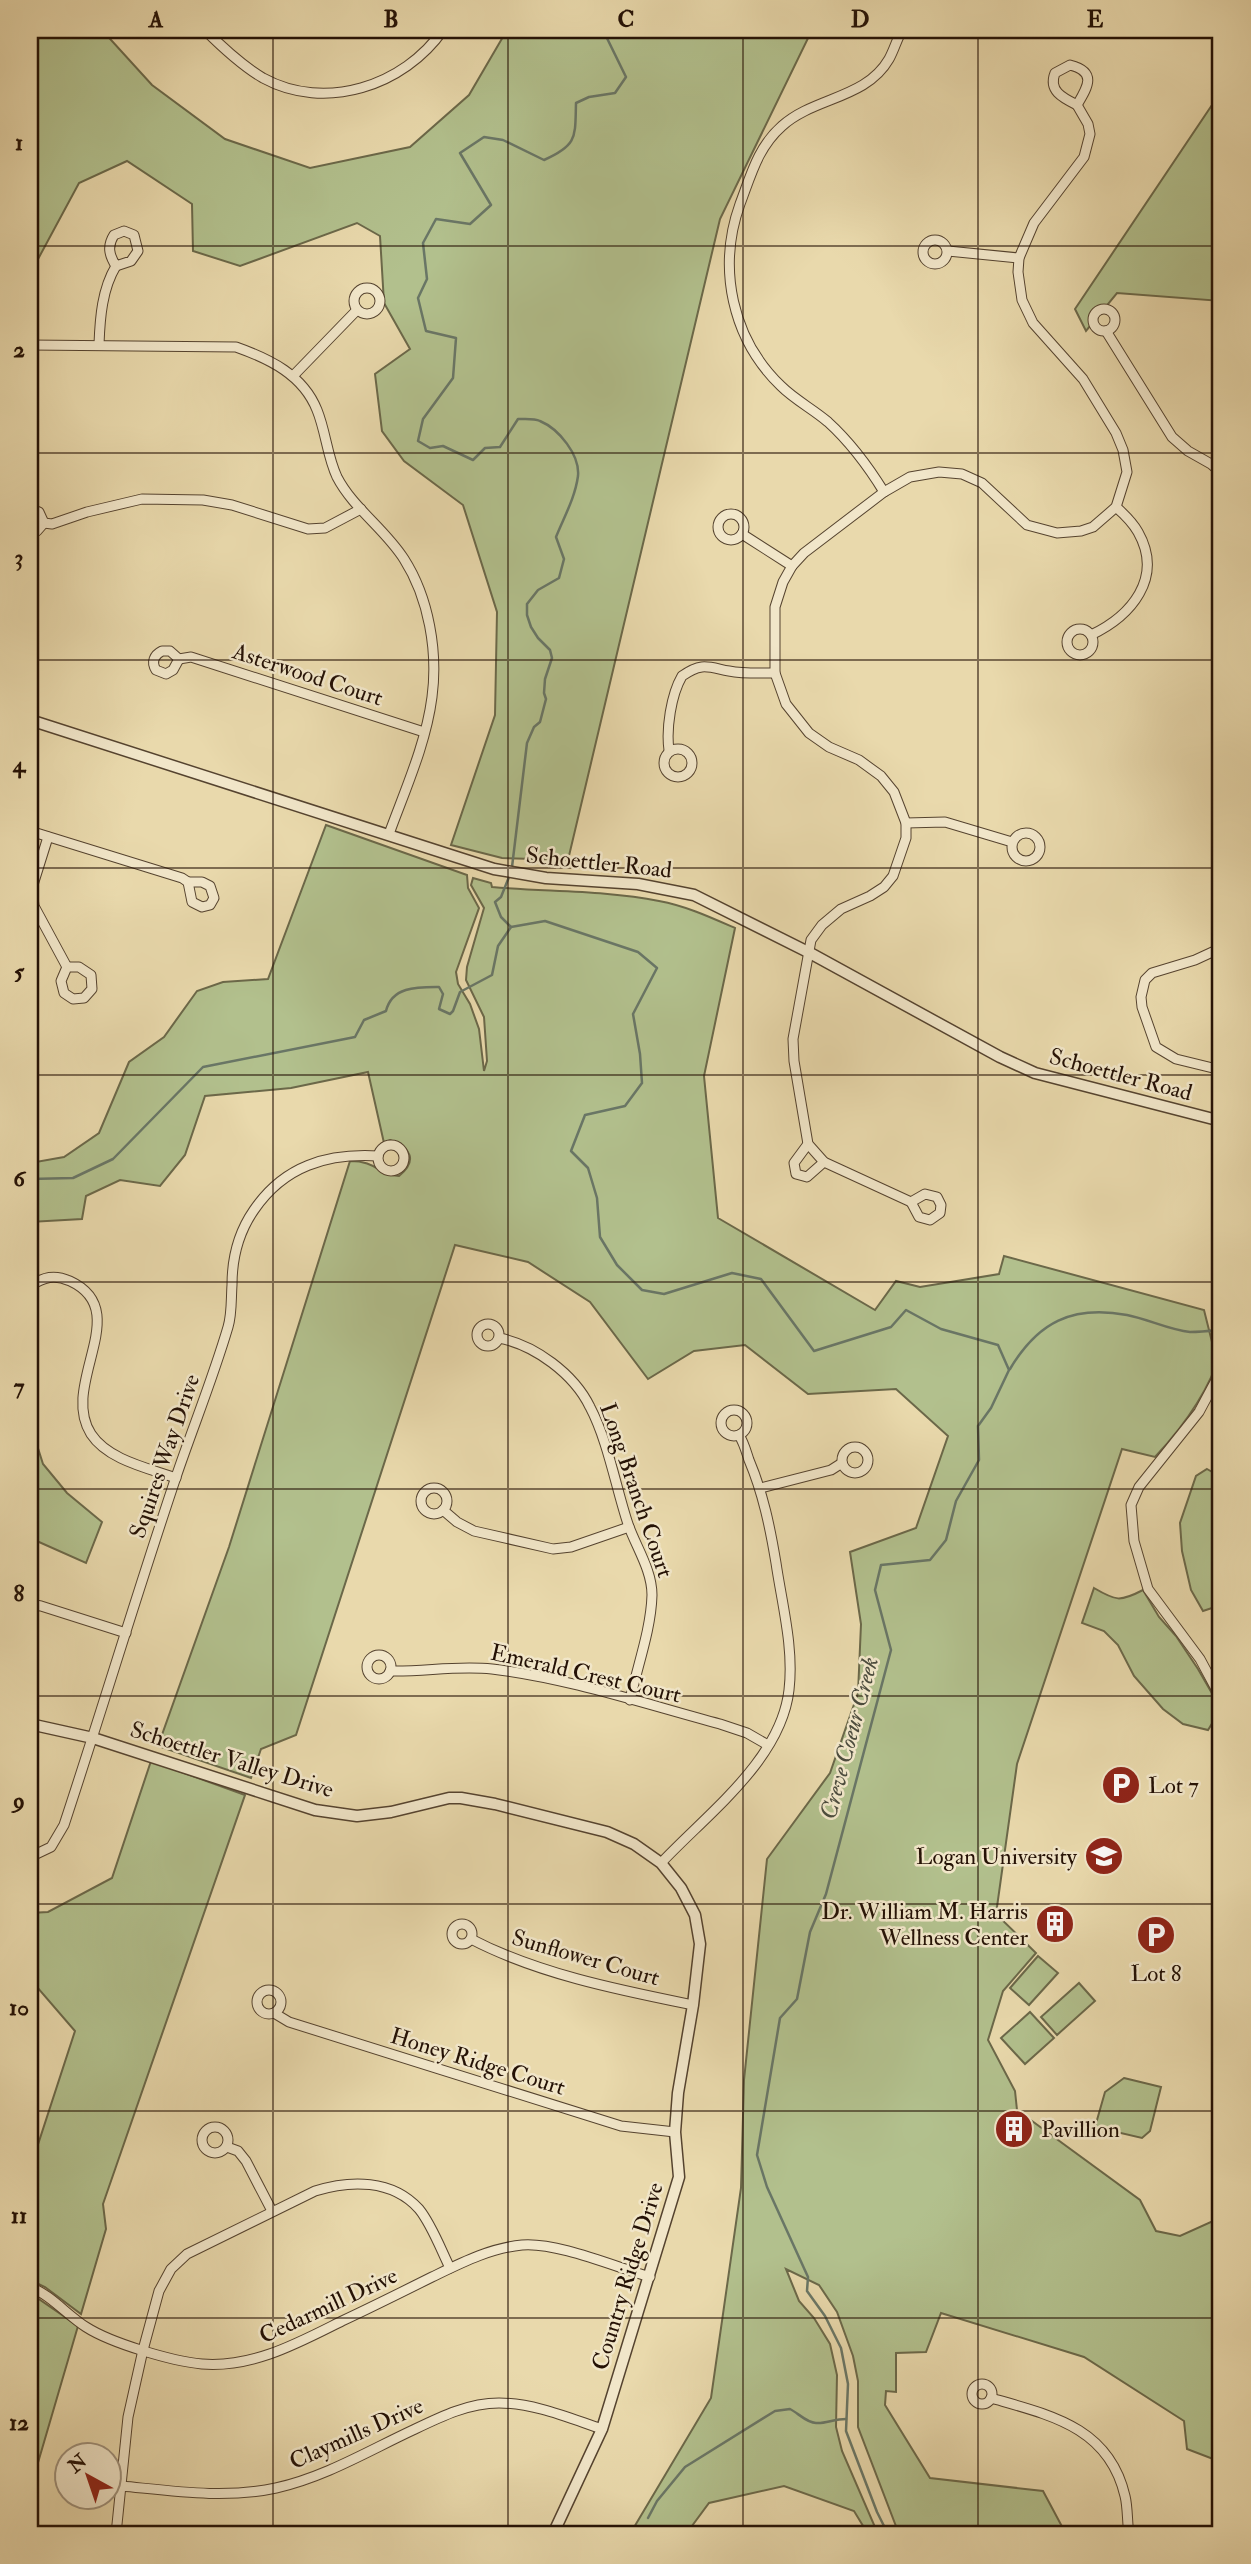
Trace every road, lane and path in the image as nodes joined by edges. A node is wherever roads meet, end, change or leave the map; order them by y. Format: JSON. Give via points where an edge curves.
{"nodes":[{"id":1,"x":205,"y":30,"type":"edge"},
{"id":2,"x":443,"y":30,"type":"edge"},
{"id":3,"x":902,"y":30,"type":"edge"},
{"id":4,"x":1077,"y":105,"type":"junction"},
{"id":5,"x":948,"y":251,"type":"dead end"},
{"id":6,"x":1019,"y":258,"type":"junction"},
{"id":7,"x":116,"y":266,"type":"dead end"},
{"id":8,"x":357,"y":310,"type":"dead end"},
{"id":9,"x":1106,"y":331,"type":"dead end"},
{"id":10,"x":99,"y":344,"type":"junction"},
{"id":11,"x":30,"y":345,"type":"edge"},
{"id":12,"x":293,"y":376,"type":"junction"},
{"id":13,"x":1221,"y":473,"type":"edge"},
{"id":14,"x":884,"y":492,"type":"junction"},
{"id":15,"x":1116,"y":507,"type":"junction"},
{"id":16,"x":30,"y":508,"type":"edge"},
{"id":17,"x":361,"y":509,"type":"junction"},
{"id":18,"x":44,"y":523,"type":"junction"},
{"id":19,"x":30,"y":534,"type":"edge"},
{"id":20,"x":742,"y":534,"type":"dead end"},
{"id":21,"x":792,"y":566,"type":"junction"},
{"id":22,"x":1091,"y":635,"type":"dead end"},
{"id":23,"x":179,"y":659,"type":"dead end"},
{"id":24,"x":775,"y":673,"type":"junction"},
{"id":25,"x":30,"y":720,"type":"edge"},
{"id":26,"x":424,"y":732,"type":"junction"},
{"id":27,"x":669,"y":751,"type":"dead end"},
{"id":28,"x":906,"y":822,"type":"junction"},
{"id":29,"x":30,"y":831,"type":"edge"},
{"id":30,"x":389,"y":834,"type":"junction"},
{"id":31,"x":48,"y":837,"type":"junction"},
{"id":32,"x":1012,"y":842,"type":"dead end"},
{"id":33,"x":188,"y":882,"type":"dead end"},
{"id":34,"x":1221,"y":948,"type":"edge"},
{"id":35,"x":810,"y":953,"type":"junction"},
{"id":36,"x":67,"y":967,"type":"dead end"},
{"id":37,"x":1221,"y":1070,"type":"edge"},
{"id":38,"x":1221,"y":1121,"type":"edge"},
{"id":39,"x":808,"y":1143,"type":"junction"},
{"id":40,"x":378,"y":1156,"type":"dead end"},
{"id":41,"x":824,"y":1162,"type":"junction"},
{"id":42,"x":911,"y":1202,"type":"dead end"},
{"id":43,"x":30,"y":1286,"type":"edge"},
{"id":44,"x":499,"y":1338,"type":"dead end"},
{"id":45,"x":1221,"y":1371,"type":"edge"},
{"id":46,"x":738,"y":1435,"type":"dead end"},
{"id":47,"x":842,"y":1463,"type":"dead end"},
{"id":48,"x":176,"y":1478,"type":"junction"},
{"id":49,"x":761,"y":1488,"type":"junction"},
{"id":50,"x":443,"y":1510,"type":"dead end"},
{"id":51,"x":629,"y":1527,"type":"junction"},
{"id":52,"x":30,"y":1605,"type":"edge"},
{"id":53,"x":126,"y":1633,"type":"junction"},
{"id":54,"x":390,"y":1671,"type":"dead end"},
{"id":55,"x":1221,"y":1698,"type":"edge"},
{"id":56,"x":630,"y":1700,"type":"junction"},
{"id":57,"x":30,"y":1724,"type":"edge"},
{"id":58,"x":93,"y":1738,"type":"junction"},
{"id":59,"x":768,"y":1745,"type":"junction"},
{"id":60,"x":30,"y":1857,"type":"edge"},
{"id":61,"x":661,"y":1863,"type":"junction"},
{"id":62,"x":471,"y":1939,"type":"dead end"},
{"id":63,"x":693,"y":2005,"type":"junction"},
{"id":64,"x":274,"y":2013,"type":"dead end"},
{"id":65,"x":675,"y":2132,"type":"junction"},
{"id":66,"x":227,"y":2147,"type":"dead end"},
{"id":67,"x":272,"y":2211,"type":"junction"},
{"id":68,"x":450,"y":2268,"type":"junction"},
{"id":69,"x":650,"y":2277,"type":"junction"},
{"id":70,"x":30,"y":2287,"type":"edge"},
{"id":71,"x":143,"y":2350,"type":"junction"},
{"id":72,"x":991,"y":2398,"type":"dead end"},
{"id":73,"x":602,"y":2429,"type":"junction"},
{"id":74,"x":122,"y":2486,"type":"joint"},
{"id":75,"x":119,"y":2512,"type":"edge"},
{"id":76,"x":116,"y":2534,"type":"edge"},
{"id":77,"x":553,"y":2534,"type":"edge"},
{"id":78,"x":1129,"y":2534,"type":"edge"}],
"edges":[{"from":1,"to":2,"type":"street","via":[[246,67],[286,88],[308,92],[366,87],[393,76],[416,60]]},
{"from":3,"to":14,"type":"street","via":[[888,60],[861,88],[810,106],[772,135],[757,156],[736,215],[729,259],[737,318],[756,356],[780,386],[842,436]]},
{"from":4,"to":4,"type":"street","via":[[1088,89],[1088,78],[1081,68],[1070,65],[1055,73],[1053,84],[1058,95]]},
{"from":4,"to":6,"type":"street","via":[[1090,134],[1084,157],[1034,223]]},
{"from":5,"to":6,"type":"street"},
{"from":6,"to":15,"type":"street","via":[[1020,290],[1033,323],[1083,379],[1123,450],[1127,472]]},
{"from":7,"to":10,"type":"street","via":[[100,318]]},
{"from":8,"to":12,"type":"street"},
{"from":9,"to":13,"type":"street","via":[[1172,438]]},
{"from":10,"to":11,"type":"street"},
{"from":10,"to":12,"type":"street","via":[[236,347],[268,359]]},
{"from":12,"to":17,"type":"street","via":[[317,411],[338,478]]},
{"from":14,"to":15,"type":"street","via":[[923,474],[962,474],[982,483],[1027,525],[1057,533],[1093,527]]},
{"from":14,"to":21,"type":"street"},
{"from":15,"to":22,"type":"street","via":[[1138,531],[1145,572],[1132,606],[1113,624]]},
{"from":16,"to":18,"type":"street"},
{"from":17,"to":18,"type":"street","via":[[325,528],[307,529],[233,505],[142,499]]},
{"from":17,"to":26,"type":"street","via":[[390,540],[418,584],[431,636],[433,667]]},
{"from":18,"to":19,"type":"street"},
{"from":20,"to":21,"type":"street"},
{"from":21,"to":24,"type":"street","via":[[775,607]]},
{"from":23,"to":26,"type":"street","name":"Asterwood Court","via":[[191,657]]},
{"from":24,"to":27,"type":"street","via":[[701,666],[682,676],[674,697]]},
{"from":24,"to":28,"type":"street","via":[[794,716],[829,747],[881,776],[894,792]]},
{"from":25,"to":30,"type":"street","name":"Schoettler Road"},
{"from":26,"to":30,"type":"street"},
{"from":28,"to":32,"type":"street","via":[[944,822]]},
{"from":28,"to":35,"type":"street","via":[[906,838],[893,876],[884,887],[841,909],[822,925],[811,940]]},
{"from":29,"to":31,"type":"street"},
{"from":30,"to":35,"type":"street","name":"Schoettler Road","via":[[515,874],[628,883],[694,895]]},
{"from":31,"to":33,"type":"street"},
{"from":31,"to":36,"type":"street","via":[[32,888],[34,906]]},
{"from":34,"to":37,"type":"street","via":[[1152,973],[1141,997],[1156,1047],[1176,1059]]},
{"from":35,"to":38,"type":"street","name":"Schoettler Road","via":[[1035,1073]]},
{"from":35,"to":39,"type":"street","via":[[793,1038]]},
{"from":39,"to":41,"type":"street"},
{"from":39,"to":41,"type":"street","via":[[794,1163],[796,1174],[807,1177]]},
{"from":40,"to":48,"type":"street","name":"Squires Way Drive","via":[[352,1154],[300,1169],[267,1194],[247,1221],[233,1259],[229,1324]]},
{"from":41,"to":42,"type":"street"},
{"from":43,"to":48,"type":"street","via":[[52,1276],[62,1278],[83,1290],[95,1307],[98,1329],[81,1395],[91,1434],[121,1457]]},
{"from":44,"to":51,"type":"street","name":"Long Branch Court","via":[[543,1356],[584,1396]]},
{"from":45,"to":55,"type":"street","via":[[1199,1412],[1139,1487],[1131,1505],[1134,1541],[1149,1592],[1200,1658]]},
{"from":46,"to":49,"type":"street"},
{"from":47,"to":49,"type":"street"},
{"from":48,"to":53,"type":"street","name":"Squires Way Drive"},
{"from":49,"to":59,"type":"street","via":[[789,1658],[785,1709]]},
{"from":50,"to":51,"type":"street","via":[[474,1531],[553,1549]]},
{"from":51,"to":56,"type":"street","name":"Long Branch Court","via":[[652,1593]]},
{"from":52,"to":53,"type":"street"},
{"from":53,"to":58,"type":"street","name":"Squires Way Drive"},
{"from":54,"to":56,"type":"street","name":"Emerald Crest Court","via":[[492,1670]]},
{"from":56,"to":59,"type":"street","name":"Emerald Crest Court","via":[[720,1724]]},
{"from":57,"to":58,"type":"street","name":"Schoettler Valley Drive"},
{"from":58,"to":60,"type":"street","name":"Squires Way Drive","via":[[64,1825],[51,1847]]},
{"from":58,"to":61,"type":"street","name":"Schoettler Valley Drive","via":[[315,1810],[357,1816],[449,1798],[478,1800],[607,1832],[634,1843]]},
{"from":59,"to":61,"type":"street","via":[[754,1767]]},
{"from":61,"to":63,"type":"street","name":"Country Ridge Drive","via":[[695,1915],[700,1944]]},
{"from":62,"to":63,"type":"street","name":"Sunflower Court","via":[[498,1953],[615,1990]]},
{"from":63,"to":65,"type":"street","name":"Country Ridge Drive"},
{"from":64,"to":65,"type":"street","name":"Honey Ridge Court","via":[[289,2022],[621,2126]]},
{"from":65,"to":69,"type":"street","name":"Country Ridge Drive","via":[[679,2177]]},
{"from":66,"to":67,"type":"street","via":[[246,2161]]},
{"from":67,"to":68,"type":"street","via":[[332,2186],[364,2183],[391,2189],[418,2209]]},
{"from":67,"to":71,"type":"street","via":[[187,2254],[171,2269],[159,2291]]},
{"from":68,"to":69,"type":"street","name":"Cedarmill Drive","via":[[524,2244]]},
{"from":68,"to":71,"type":"street","name":"Cedarmill Drive","via":[[256,2359],[202,2364]]},
{"from":69,"to":73,"type":"street","name":"Country Ridge Drive"},
{"from":70,"to":71,"type":"street","name":"Cedarmill Drive","via":[[88,2329]]},
{"from":71,"to":74,"type":"street","via":[[128,2417]]},
{"from":72,"to":78,"type":"street","via":[[1056,2417],[1102,2449],[1122,2484]]},
{"from":73,"to":74,"type":"street","name":"Claymills Drive","via":[[542,2409],[480,2404],[434,2420],[335,2468],[277,2488],[223,2494]]},
{"from":73,"to":77,"type":"street","name":"Country Ridge Drive"},
{"from":75,"to":76,"type":"street"}]}
